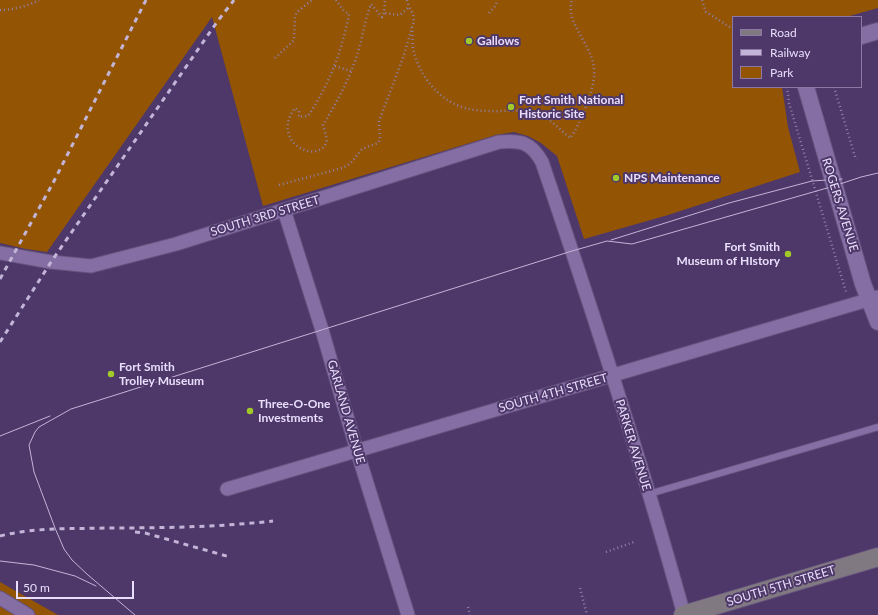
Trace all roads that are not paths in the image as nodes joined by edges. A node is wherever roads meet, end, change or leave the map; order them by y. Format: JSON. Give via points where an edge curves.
{"nodes":[{"id":1,"x":878,"y":31,"type":"edge"},
{"id":2,"x":862,"y":36,"type":"edge"},
{"id":3,"x":806,"y":88,"type":"edge"},
{"id":4,"x":526,"y":144,"type":"joint"},
{"id":5,"x":284,"y":210,"type":"junction"},
{"id":6,"x":0,"y":253,"type":"edge"},
{"id":7,"x":874,"y":298,"type":"edge"},
{"id":8,"x":878,"y":322,"type":"edge"},
{"id":9,"x":612,"y":375,"type":"junction"},
{"id":10,"x":878,"y":427,"type":"edge"},
{"id":11,"x":357,"y":451,"type":"junction"},
{"id":12,"x":227,"y":489,"type":"dead end"},
{"id":13,"x":649,"y":494,"type":"junction"},
{"id":14,"x":878,"y":557,"type":"edge"},
{"id":15,"x":0,"y":598,"type":"edge"},
{"id":16,"x":28,"y":615,"type":"edge"},
{"id":17,"x":408,"y":615,"type":"edge"},
{"id":18,"x":684,"y":615,"type":"edge"}],
"edges":[{"from":1,"to":2,"type":"street"},
{"from":3,"to":7,"type":"street","name":"ROGERS AVENUE","via":[[858,269]]},
{"from":4,"to":5,"type":"street","name":"SOUTH 3RD STREET","via":[[514,141],[498,142]]},
{"from":4,"to":9,"type":"street","name":"PARKER AVENUE","via":[[536,151],[542,162]]},
{"from":5,"to":6,"type":"street","name":"SOUTH 3RD STREET","via":[[176,244],[91,266]]},
{"from":5,"to":11,"type":"street","name":"GARLAND AVENUE"},
{"from":7,"to":8,"type":"street","name":"ROGERS AVENUE"},
{"from":7,"to":9,"type":"street","name":"SOUTH 4TH STREET"},
{"from":9,"to":11,"type":"street","name":"SOUTH 4TH STREET"},
{"from":9,"to":13,"type":"street","name":"PARKER AVENUE"},
{"from":10,"to":13,"type":"lane"},
{"from":11,"to":12,"type":"street","name":"SOUTH 4TH STREET"},
{"from":11,"to":17,"type":"street","name":"GARLAND AVENUE"},
{"from":13,"to":18,"type":"street","name":"PARKER AVENUE"},
{"from":14,"to":18,"type":"main road","name":"SOUTH 5TH STREET"},
{"from":15,"to":16,"type":"street"}]}
